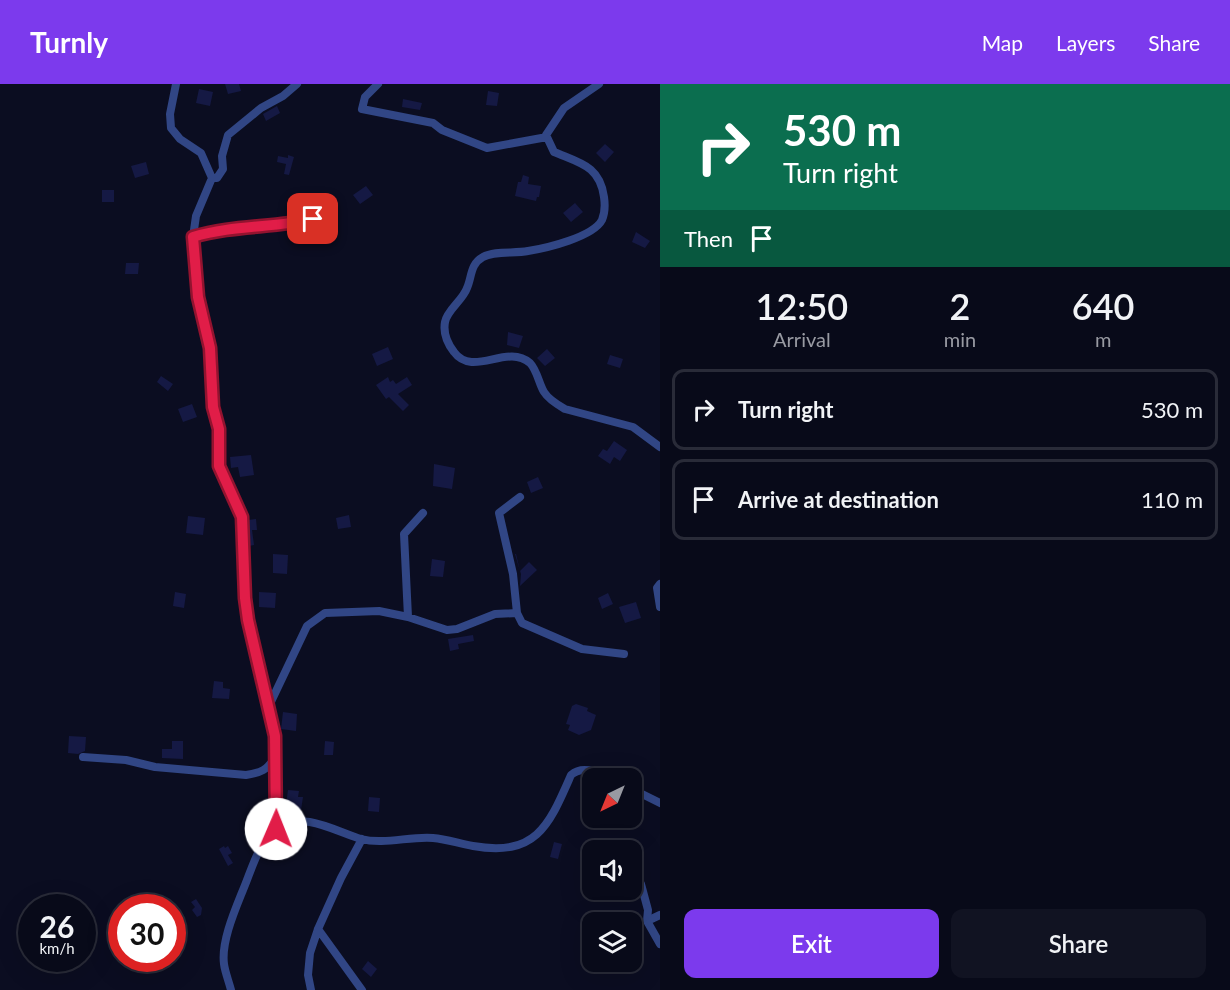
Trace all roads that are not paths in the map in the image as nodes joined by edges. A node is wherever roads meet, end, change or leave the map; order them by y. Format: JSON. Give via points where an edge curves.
{"nodes":[{"id":1,"x":176,"y":84,"type":"edge"},
{"id":2,"x":297,"y":84,"type":"edge"},
{"id":3,"x":378,"y":84,"type":"edge"},
{"id":4,"x":599,"y":84,"type":"edge"},
{"id":5,"x":547,"y":137,"type":"junction"},
{"id":6,"x":212,"y":178,"type":"junction"},
{"id":7,"x":313,"y":219,"type":"dead end"},
{"id":8,"x":193,"y":237,"type":"junction"},
{"id":9,"x":660,"y":447,"type":"edge"},
{"id":10,"x":520,"y":497,"type":"dead end"},
{"id":11,"x":423,"y":513,"type":"dead end"},
{"id":12,"x":660,"y":584,"type":"edge"},
{"id":13,"x":660,"y":607,"type":"edge"},
{"id":14,"x":517,"y":613,"type":"junction"},
{"id":15,"x":408,"y":617,"type":"junction"},
{"id":16,"x":624,"y":654,"type":"dead end"},
{"id":17,"x":268,"y":708,"type":"junction"},
{"id":18,"x":276,"y":755,"type":"junction"},
{"id":19,"x":83,"y":757,"type":"dead end"},
{"id":20,"x":582,"y":770,"type":"edge"},
{"id":21,"x":642,"y":794,"type":"edge"},
{"id":22,"x":660,"y":803,"type":"edge"},
{"id":23,"x":276,"y":829,"type":"junction"},
{"id":24,"x":362,"y":839,"type":"junction"},
{"id":25,"x":642,"y":888,"type":"edge"},
{"id":26,"x":660,"y":915,"type":"edge"},
{"id":27,"x":647,"y":921,"type":"junction"},
{"id":28,"x":318,"y":929,"type":"junction"},
{"id":29,"x":660,"y":944,"type":"edge"},
{"id":30,"x":231,"y":990,"type":"edge"},
{"id":31,"x":311,"y":990,"type":"edge"},
{"id":32,"x":362,"y":990,"type":"edge"}],
"edges":[{"from":1,"to":6,"type":"street","via":[[171,128],[180,140],[201,153]]},
{"from":2,"to":6,"type":"street","via":[[228,135],[223,169]]},
{"from":3,"to":5,"type":"street","via":[[365,97],[362,109],[433,123],[487,148]]},
{"from":4,"to":5,"type":"street","via":[[564,108]]},
{"from":5,"to":9,"type":"street","via":[[554,152],[590,167],[598,176],[605,204],[603,219],[594,229],[561,243],[484,256],[477,261],[467,290],[445,319],[446,338],[463,361],[521,358],[531,364],[545,393],[556,404],[633,427]]},
{"from":6,"to":8,"type":"street","via":[[196,216]]},
{"from":7,"to":8,"type":"street"},
{"from":8,"to":17,"type":"street","via":[[198,297],[210,348],[219,466],[242,517],[245,598]]},
{"from":10,"to":14,"type":"street","via":[[499,513]]},
{"from":11,"to":15,"type":"street","via":[[404,534]]},
{"from":12,"to":13,"type":"street"},
{"from":14,"to":15,"type":"street","via":[[495,614],[447,630]]},
{"from":14,"to":16,"type":"street","via":[[522,623],[582,649]]},
{"from":15,"to":17,"type":"street","via":[[379,610],[325,613],[307,626]]},
{"from":17,"to":18,"type":"street"},
{"from":18,"to":19,"type":"street","via":[[260,773],[246,776]]},
{"from":18,"to":23,"type":"street"},
{"from":20,"to":24,"type":"street","via":[[571,775],[547,826],[518,844],[487,848],[431,838]]},
{"from":21,"to":22,"type":"street"},
{"from":23,"to":24,"type":"street","via":[[306,822]]},
{"from":23,"to":30,"type":"street","via":[[259,850],[233,915],[224,952]]},
{"from":24,"to":28,"type":"street"},
{"from":25,"to":27,"type":"street"},
{"from":26,"to":27,"type":"street"},
{"from":27,"to":29,"type":"street"},
{"from":28,"to":31,"type":"street","via":[[310,953]]},
{"from":28,"to":32,"type":"street"}]}
